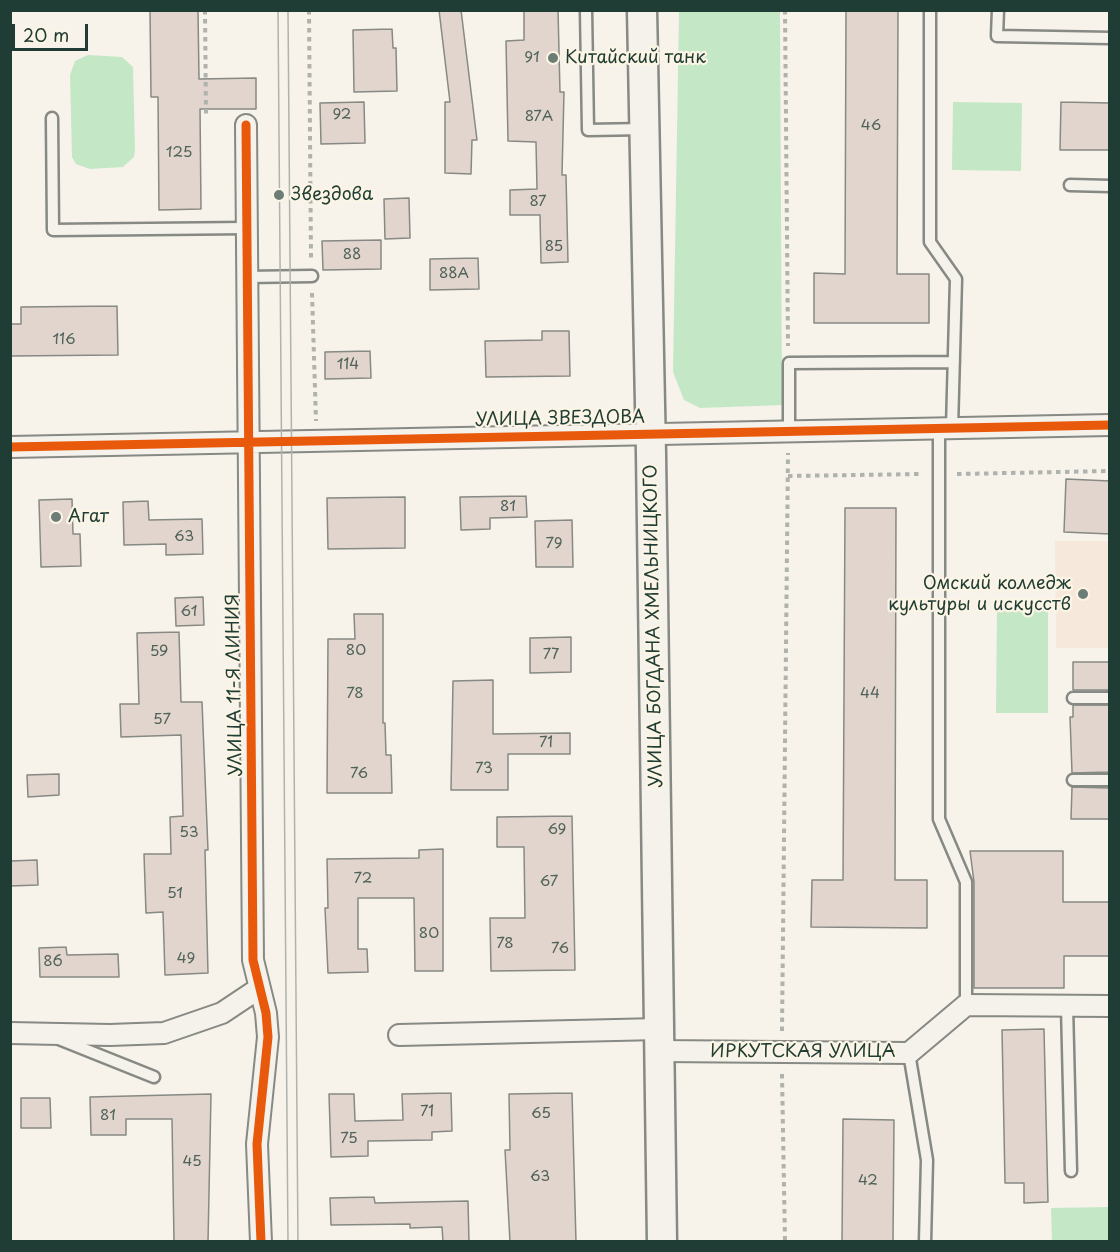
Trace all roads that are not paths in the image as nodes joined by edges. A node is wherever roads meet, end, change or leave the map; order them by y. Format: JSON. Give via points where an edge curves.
{"nodes":[{"id":1,"x":586,"y":10,"type":"edge"},
{"id":2,"x":642,"y":10,"type":"edge"},
{"id":3,"x":930,"y":10,"type":"edge"},
{"id":4,"x":998,"y":10,"type":"edge"},
{"id":5,"x":1110,"y":38,"type":"edge"},
{"id":6,"x":52,"y":118,"type":"dead end"},
{"id":7,"x":246,"y":125,"type":"dead end"},
{"id":8,"x":644,"y":129,"type":"junction"},
{"id":9,"x":1070,"y":186,"type":"dead end"},
{"id":10,"x":1110,"y":186,"type":"edge"},
{"id":11,"x":247,"y":228,"type":"junction"},
{"id":12,"x":312,"y":276,"type":"road end"},
{"id":13,"x":247,"y":277,"type":"junction"},
{"id":14,"x":954,"y":362,"type":"junction"},
{"id":15,"x":1110,"y":425,"type":"edge"},
{"id":16,"x":946,"y":428,"type":"junction"},
{"id":17,"x":789,"y":431,"type":"junction"},
{"id":18,"x":650,"y":433,"type":"junction"},
{"id":19,"x":248,"y":442,"type":"junction"},
{"id":20,"x":10,"y":447,"type":"edge"},
{"id":21,"x":1073,"y":698,"type":"dead end"},
{"id":22,"x":1110,"y":698,"type":"edge"},
{"id":23,"x":1073,"y":780,"type":"dead end"},
{"id":24,"x":1110,"y":780,"type":"edge"},
{"id":25,"x":258,"y":988,"type":"junction"},
{"id":26,"x":966,"y":1005,"type":"junction"},
{"id":27,"x":1066,"y":1006,"type":"junction"},
{"id":28,"x":1110,"y":1006,"type":"edge"},
{"id":29,"x":10,"y":1033,"type":"edge"},
{"id":30,"x":50,"y":1035,"type":"junction"},
{"id":31,"x":399,"y":1035,"type":"dead end"},
{"id":32,"x":659,"y":1040,"type":"junction"},
{"id":33,"x":909,"y":1053,"type":"junction"},
{"id":34,"x":154,"y":1077,"type":"dead end"},
{"id":35,"x":1071,"y":1171,"type":"dead end"},
{"id":36,"x":261,"y":1242,"type":"edge"},
{"id":37,"x":662,"y":1242,"type":"edge"},
{"id":38,"x":925,"y":1242,"type":"edge"}],
"edges":[{"from":1,"to":8,"type":"lane","via":[[588,130]]},
{"from":2,"to":8,"type":"main road","name":"УЛИЦА БОГДАНА ХМЕЛЬНИЦКОГО"},
{"from":3,"to":14,"type":"lane","via":[[930,242],[956,279]]},
{"from":4,"to":5,"type":"lane","via":[[998,36]]},
{"from":6,"to":11,"type":"lane","via":[[54,230]]},
{"from":7,"to":11,"type":"street","name":"УЛИЦА 11-Я ЛИНИЯ"},
{"from":8,"to":18,"type":"main road","name":"УЛИЦА БОГДАНА ХМЕЛЬНИЦКОГО"},
{"from":9,"to":10,"type":"lane"},
{"from":11,"to":13,"type":"street","name":"УЛИЦА 11-Я ЛИНИЯ"},
{"from":12,"to":13,"type":"lane"},
{"from":13,"to":19,"type":"street","name":"УЛИЦА 11-Я ЛИНИЯ"},
{"from":14,"to":16,"type":"lane"},
{"from":14,"to":17,"type":"lane","via":[[789,363]]},
{"from":15,"to":16,"type":"street","name":"УЛИЦА ЗВЕЗДОВА"},
{"from":16,"to":17,"type":"street","name":"УЛИЦА ЗВЕЗДОВА"},
{"from":16,"to":26,"type":"lane","via":[[939,819],[966,882]]},
{"from":17,"to":18,"type":"street","name":"УЛИЦА ЗВЕЗДОВА"},
{"from":18,"to":19,"type":"street","name":"УЛИЦА ЗВЕЗДОВА"},
{"from":18,"to":32,"type":"main road","name":"УЛИЦА БОГДАНА ХМЕЛЬНИЦКОГО"},
{"from":19,"to":20,"type":"street","name":"УЛИЦА ЗВЕЗДОВА"},
{"from":19,"to":25,"type":"street","name":"УЛИЦА 11-Я ЛИНИЯ","via":[[253,960]]},
{"from":21,"to":22,"type":"lane"},
{"from":23,"to":24,"type":"lane"},
{"from":25,"to":30,"type":"street","via":[[222,1013],[164,1033]]},
{"from":25,"to":36,"type":"street","name":"УЛИЦА 11-Я ЛИНИЯ","via":[[268,1037],[257,1144]]},
{"from":26,"to":27,"type":"street"},
{"from":26,"to":33,"type":"street","name":"ИРКУТСКАЯ УЛИЦА"},
{"from":27,"to":28,"type":"street"},
{"from":27,"to":35,"type":"lane"},
{"from":29,"to":30,"type":"street"},
{"from":30,"to":34,"type":"lane"},
{"from":31,"to":32,"type":"street","name":"ИРКУТСКАЯ УЛИЦА"},
{"from":32,"to":33,"type":"street","name":"ИРКУТСКАЯ УЛИЦА","via":[[782,1052]]},
{"from":32,"to":37,"type":"main road","name":"УЛИЦА БОГДАНА ХМЕЛЬНИЦКОГО"},
{"from":33,"to":38,"type":"lane","via":[[927,1160]]}]}
